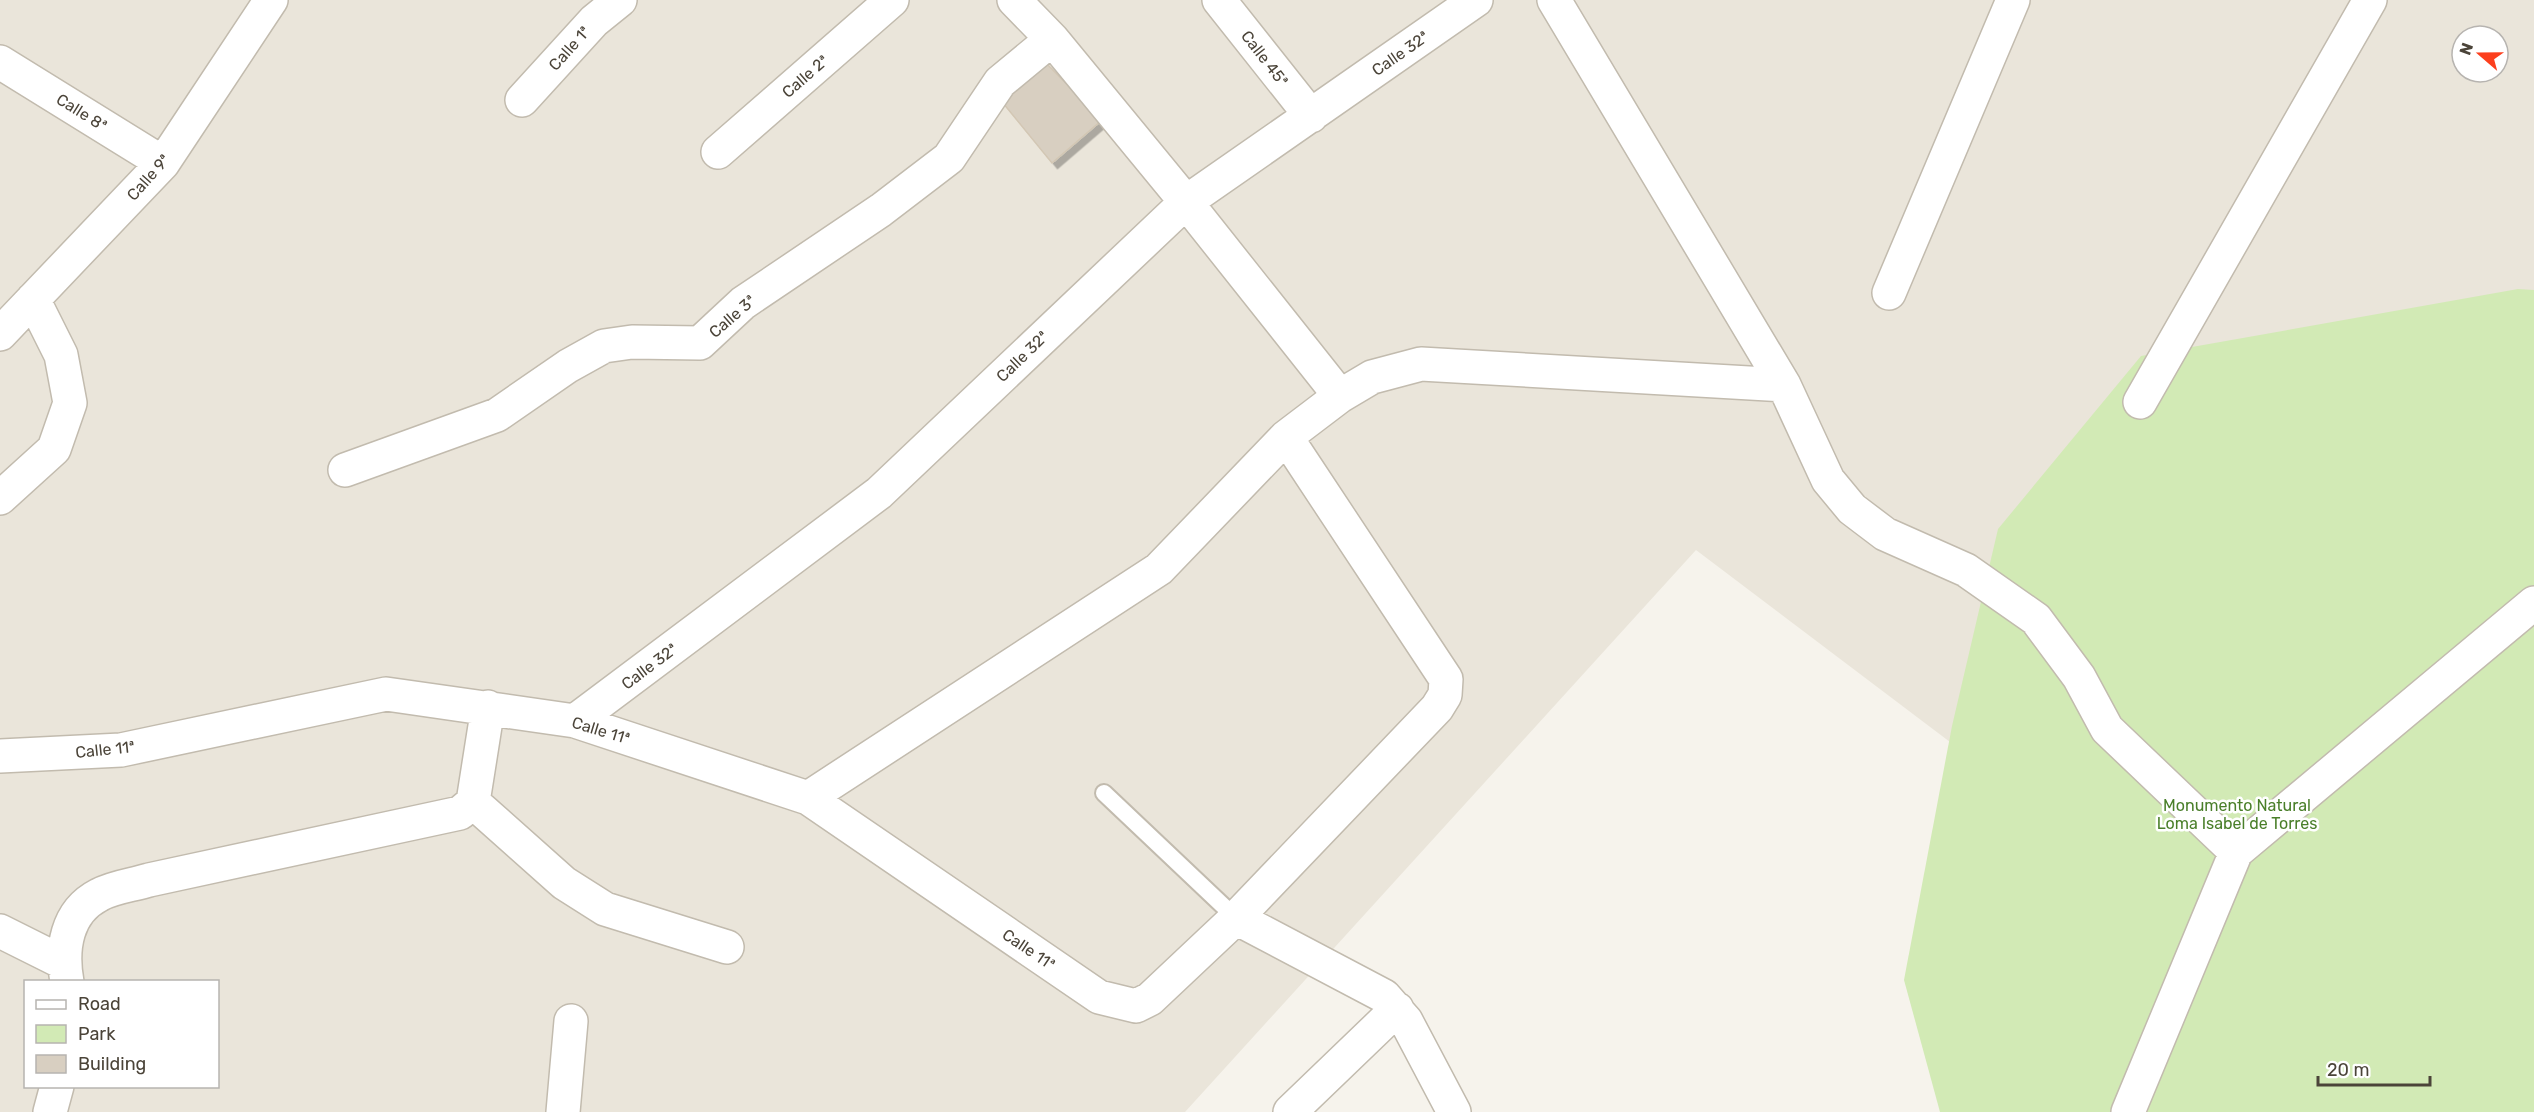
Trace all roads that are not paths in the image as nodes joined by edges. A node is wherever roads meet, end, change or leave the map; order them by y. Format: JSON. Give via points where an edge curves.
{"nodes":[{"id":1,"x":271,"y":0,"type":"edge"},
{"id":2,"x":620,"y":0,"type":"edge"},
{"id":3,"x":892,"y":0,"type":"edge"},
{"id":4,"x":1014,"y":0,"type":"edge"},
{"id":5,"x":1219,"y":0,"type":"edge"},
{"id":6,"x":1476,"y":0,"type":"edge"},
{"id":7,"x":1554,"y":0,"type":"edge"},
{"id":8,"x":2013,"y":0,"type":"edge"},
{"id":9,"x":2359,"y":4,"type":"edge"},
{"id":10,"x":1052,"y":39,"type":"junction"},
{"id":11,"x":0,"y":62,"type":"edge"},
{"id":12,"x":522,"y":99,"type":"dead end"},
{"id":13,"x":1311,"y":116,"type":"junction"},
{"id":14,"x":718,"y":152,"type":"dead end"},
{"id":15,"x":163,"y":163,"type":"junction"},
{"id":16,"x":1186,"y":202,"type":"junction"},
{"id":17,"x":1889,"y":293,"type":"dead end"},
{"id":18,"x":33,"y":299,"type":"junction"},
{"id":19,"x":0,"y":334,"type":"edge"},
{"id":20,"x":1784,"y":385,"type":"junction"},
{"id":21,"x":1340,"y":396,"type":"junction"},
{"id":22,"x":2140,"y":402,"type":"dead end"},
{"id":23,"x":1286,"y":437,"type":"junction"},
{"id":24,"x":345,"y":470,"type":"dead end"},
{"id":25,"x":0,"y":498,"type":"edge"},
{"id":26,"x":2534,"y":603,"type":"edge"},
{"id":27,"x":488,"y":707,"type":"junction"},
{"id":28,"x":575,"y":721,"type":"junction"},
{"id":29,"x":0,"y":756,"type":"edge"},
{"id":30,"x":1104,"y":793,"type":"dead end"},
{"id":31,"x":808,"y":798,"type":"junction"},
{"id":32,"x":473,"y":802,"type":"junction"},
{"id":33,"x":2236,"y":852,"type":"junction"},
{"id":34,"x":1236,"y":918,"type":"junction"},
{"id":35,"x":0,"y":931,"type":"edge"},
{"id":36,"x":727,"y":947,"type":"dead end"},
{"id":37,"x":65,"y":972,"type":"edge"},
{"id":38,"x":1397,"y":1009,"type":"junction"},
{"id":39,"x":571,"y":1021,"type":"dead end"},
{"id":40,"x":56,"y":1088,"type":"edge"},
{"id":41,"x":50,"y":1112,"type":"edge"},
{"id":42,"x":563,"y":1112,"type":"edge"},
{"id":43,"x":1290,"y":1112,"type":"edge"},
{"id":44,"x":1454,"y":1112,"type":"edge"},
{"id":45,"x":2128,"y":1112,"type":"edge"}],
"edges":[{"from":1,"to":15,"type":"street","name":"Calle 9ª"},
{"from":2,"to":12,"type":"street","name":"Calle 1ª","via":[[594,21]]},
{"from":3,"to":14,"type":"street","name":"Calle 2ª"},
{"from":4,"to":10,"type":"street"},
{"from":5,"to":13,"type":"street","name":"Calle 45ª"},
{"from":6,"to":13,"type":"street","name":"Calle 32ª"},
{"from":7,"to":20,"type":"street"},
{"from":8,"to":17,"type":"street"},
{"from":9,"to":22,"type":"street"},
{"from":10,"to":16,"type":"street"},
{"from":10,"to":24,"type":"street","name":"Calle 3ª","via":[[1000,82],[949,158],[881,210],[743,303],[700,343],[632,342],[604,346],[496,415]]},
{"from":11,"to":15,"type":"street","name":"Calle 8ª"},
{"from":13,"to":16,"type":"street","name":"Calle 32ª"},
{"from":15,"to":18,"type":"street","name":"Calle 9ª"},
{"from":16,"to":21,"type":"street"},
{"from":16,"to":28,"type":"street","name":"Calle 32ª","via":[[879,493]]},
{"from":18,"to":19,"type":"street","name":"Calle 9ª"},
{"from":18,"to":25,"type":"street","via":[[61,355],[70,403],[54,449]]},
{"from":20,"to":21,"type":"street","via":[[1421,364],[1372,377]]},
{"from":20,"to":33,"type":"street","via":[[1828,480],[1852,509],[1885,534],[1966,570],[2036,619],[2079,677],[2107,729]]},
{"from":21,"to":23,"type":"street"},
{"from":23,"to":31,"type":"street","via":[[1159,569]]},
{"from":23,"to":34,"type":"street","via":[[1446,679],[1445,695],[1437,708]]},
{"from":26,"to":33,"type":"street"},
{"from":27,"to":28,"type":"street","name":"Calle 11ª"},
{"from":27,"to":29,"type":"street","name":"Calle 11ª","via":[[386,694],[120,750]]},
{"from":27,"to":32,"type":"street"},
{"from":28,"to":31,"type":"street","name":"Calle 11ª"},
{"from":30,"to":34,"type":"lane"},
{"from":31,"to":34,"type":"street","name":"Calle 11ª","via":[[1099,997],[1136,1006],[1150,999]]},
{"from":32,"to":36,"type":"street","via":[[564,883],[605,909]]},
{"from":32,"to":37,"type":"street","via":[[460,813],[149,880],[99,895],[79,910],[65,938]]},
{"from":33,"to":45,"type":"street"},
{"from":34,"to":38,"type":"street","via":[[1384,996]]},
{"from":35,"to":37,"type":"street"},
{"from":38,"to":43,"type":"street"},
{"from":38,"to":44,"type":"street"},
{"from":39,"to":42,"type":"street"},
{"from":40,"to":41,"type":"street"}]}
